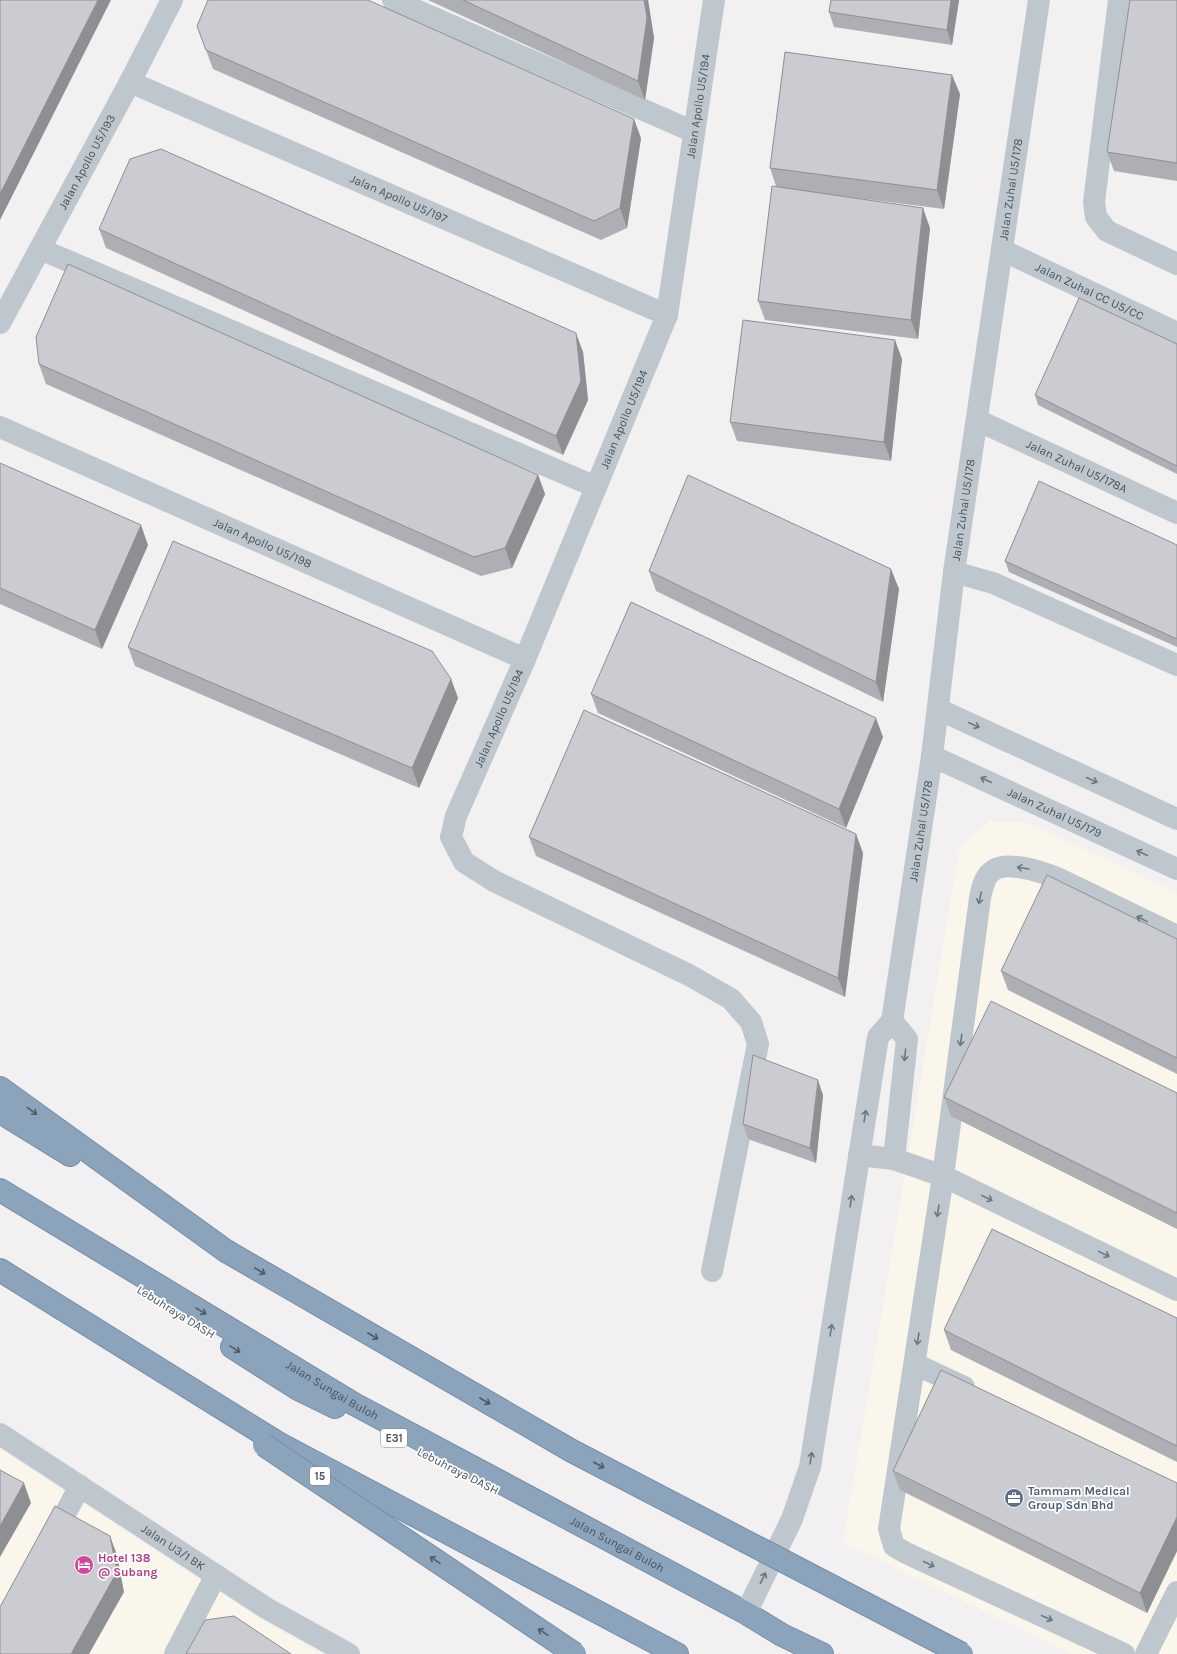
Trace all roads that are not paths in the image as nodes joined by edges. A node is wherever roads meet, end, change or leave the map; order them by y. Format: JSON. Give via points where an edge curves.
{"nodes":[{"id":1,"x":172,"y":0,"type":"edge"},
{"id":2,"x":394,"y":0,"type":"edge"},
{"id":3,"x":714,"y":0,"type":"edge"},
{"id":4,"x":1039,"y":0,"type":"edge"},
{"id":5,"x":1119,"y":0,"type":"edge"},
{"id":6,"x":130,"y":82,"type":"junction"},
{"id":7,"x":694,"y":132,"type":"junction"},
{"id":8,"x":40,"y":249,"type":"junction"},
{"id":9,"x":1002,"y":250,"type":"junction"},
{"id":10,"x":1177,"y":264,"type":"edge"},
{"id":11,"x":667,"y":315,"type":"junction"},
{"id":12,"x":0,"y":323,"type":"edge"},
{"id":13,"x":1177,"y":333,"type":"edge"},
{"id":14,"x":977,"y":420,"type":"junction"},
{"id":15,"x":0,"y":427,"type":"edge"},
{"id":16,"x":596,"y":487,"type":"junction"},
{"id":17,"x":1177,"y":513,"type":"edge"},
{"id":18,"x":954,"y":572,"type":"junction"},
{"id":19,"x":525,"y":659,"type":"junction"},
{"id":20,"x":1177,"y":666,"type":"edge"},
{"id":21,"x":938,"y":709,"type":"junction"},
{"id":22,"x":932,"y":756,"type":"junction"},
{"id":23,"x":1177,"y":819,"type":"edge"},
{"id":24,"x":1177,"y":869,"type":"edge"},
{"id":25,"x":1177,"y":936,"type":"edge"},
{"id":26,"x":892,"y":1021,"type":"junction"},
{"id":27,"x":0,"y":1088,"type":"edge"},
{"id":28,"x":0,"y":1112,"type":"edge"},
{"id":29,"x":858,"y":1155,"type":"junction"},
{"id":30,"x":894,"y":1159,"type":"junction"},
{"id":31,"x":943,"y":1176,"type":"junction"},
{"id":32,"x":0,"y":1190,"type":"edge"},
{"id":33,"x":0,"y":1202,"type":"edge"},
{"id":34,"x":226,"y":1251,"type":"junction"},
{"id":35,"x":0,"y":1270,"type":"edge"},
{"id":36,"x":712,"y":1271,"type":"dead end"},
{"id":37,"x":0,"y":1280,"type":"edge"},
{"id":38,"x":1177,"y":1290,"type":"edge"},
{"id":39,"x":915,"y":1364,"type":"junction"},
{"id":40,"x":978,"y":1394,"type":"edge"},
{"id":41,"x":0,"y":1434,"type":"edge"},
{"id":42,"x":264,"y":1445,"type":"junction"},
{"id":43,"x":80,"y":1486,"type":"junction"},
{"id":44,"x":42,"y":1556,"type":"edge"},
{"id":45,"x":216,"y":1575,"type":"junction"},
{"id":46,"x":1177,"y":1592,"type":"edge"},
{"id":47,"x":746,"y":1613,"type":"junction"},
{"id":48,"x":175,"y":1654,"type":"edge"},
{"id":49,"x":349,"y":1654,"type":"edge"},
{"id":50,"x":575,"y":1654,"type":"edge"},
{"id":51,"x":650,"y":1654,"type":"edge"},
{"id":52,"x":677,"y":1654,"type":"edge"},
{"id":53,"x":799,"y":1654,"type":"edge"},
{"id":54,"x":822,"y":1654,"type":"edge"},
{"id":55,"x":962,"y":1654,"type":"edge"},
{"id":56,"x":1124,"y":1654,"type":"edge"},
{"id":57,"x":1146,"y":1654,"type":"edge"}],
"edges":[{"from":1,"to":6,"type":"street","name":"Jalan Apollo U5/193"},
{"from":2,"to":7,"type":"street"},
{"from":3,"to":7,"type":"street","name":"Jalan Apollo U5/194"},
{"from":4,"to":9,"type":"street","name":"Jalan Zuhal U5/178"},
{"from":5,"to":10,"type":"street","via":[[1094,202],[1096,217],[1107,231]]},
{"from":6,"to":8,"type":"street","name":"Jalan Apollo U5/193"},
{"from":6,"to":11,"type":"street","name":"Jalan Apollo U5/197"},
{"from":7,"to":11,"type":"street","name":"Jalan Apollo U5/194"},
{"from":8,"to":12,"type":"street","name":"Jalan Apollo U5/193"},
{"from":8,"to":16,"type":"street"},
{"from":9,"to":13,"type":"street","name":"Jalan Zuhal CC U5/CC"},
{"from":9,"to":14,"type":"street","name":"Jalan Zuhal U5/178"},
{"from":11,"to":16,"type":"street","name":"Jalan Apollo U5/194"},
{"from":14,"to":17,"type":"street","name":"Jalan Zuhal U5/178A"},
{"from":14,"to":18,"type":"street","name":"Jalan Zuhal U5/178"},
{"from":15,"to":19,"type":"street","name":"Jalan Apollo U5/198"},
{"from":16,"to":19,"type":"street","name":"Jalan Apollo U5/194"},
{"from":18,"to":20,"type":"street","via":[[993,583]]},
{"from":18,"to":21,"type":"street","name":"Jalan Zuhal U5/178"},
{"from":19,"to":36,"type":"street","name":"Jalan Apollo U5/194","via":[[456,816],[451,836],[464,862],[494,881],[695,978],[731,999],[751,1022],[758,1044]]},
{"from":21,"to":22,"type":"street","name":"Jalan Zuhal U5/178"},
{"from":21,"to":23,"type":"street","one_way":true},
{"from":24,"to":22,"type":"street","name":"Jalan Zuhal U5/179","one_way":true},
{"from":22,"to":26,"type":"street","name":"Jalan Zuhal U5/178"},
{"from":25,"to":31,"type":"street","one_way":true,"via":[[1039,871],[1000,867],[991,872],[985,880],[980,898],[975,1012]]},
{"from":29,"to":26,"type":"street","one_way":true,"via":[[878,1038]]},
{"from":26,"to":30,"type":"street","one_way":true,"via":[[906,1039]]},
{"from":27,"to":34,"type":"highway","one_way":true},
{"from":28,"to":34,"type":"highway"},
{"from":29,"to":30,"type":"street"},
{"from":47,"to":29,"type":"street","one_way":true,"via":[[792,1520],[810,1467]]},
{"from":30,"to":31,"type":"street"},
{"from":31,"to":38,"type":"street","one_way":true},
{"from":31,"to":39,"type":"street","one_way":true},
{"from":32,"to":47,"type":"highway","name":"Jalan Sungai Buloh","one_way":true,"via":[[354,1404]]},
{"from":33,"to":53,"type":"highway","name":"Lebuhraya DASH","number":"E31","one_way":true,"via":[[298,1389],[544,1515]]},
{"from":34,"to":55,"type":"highway","one_way":true,"bridge":true,"via":[[572,1451]]},
{"from":35,"to":52,"type":"highway","via":[[278,1443]]},
{"from":37,"to":42,"type":"highway","number":"15"},
{"from":39,"to":40,"type":"street"},
{"from":39,"to":56,"type":"street","one_way":true,"via":[[890,1530],[894,1546]]},
{"from":41,"to":43,"type":"street","name":"Jalan U3/1 BK"},
{"from":50,"to":42,"type":"highway","one_way":true,"bridge":true},
{"from":42,"to":51,"type":"highway","number":"15"},
{"from":43,"to":44,"type":"street"},
{"from":43,"to":45,"type":"street","name":"Jalan U3/1 BK"},
{"from":45,"to":48,"type":"street"},
{"from":45,"to":49,"type":"street","name":"Jalan U3/1 BK","via":[[266,1608]]},
{"from":46,"to":57,"type":"street"},
{"from":47,"to":54,"type":"highway","name":"Jalan Sungai Buloh","via":[[782,1635]]}]}
